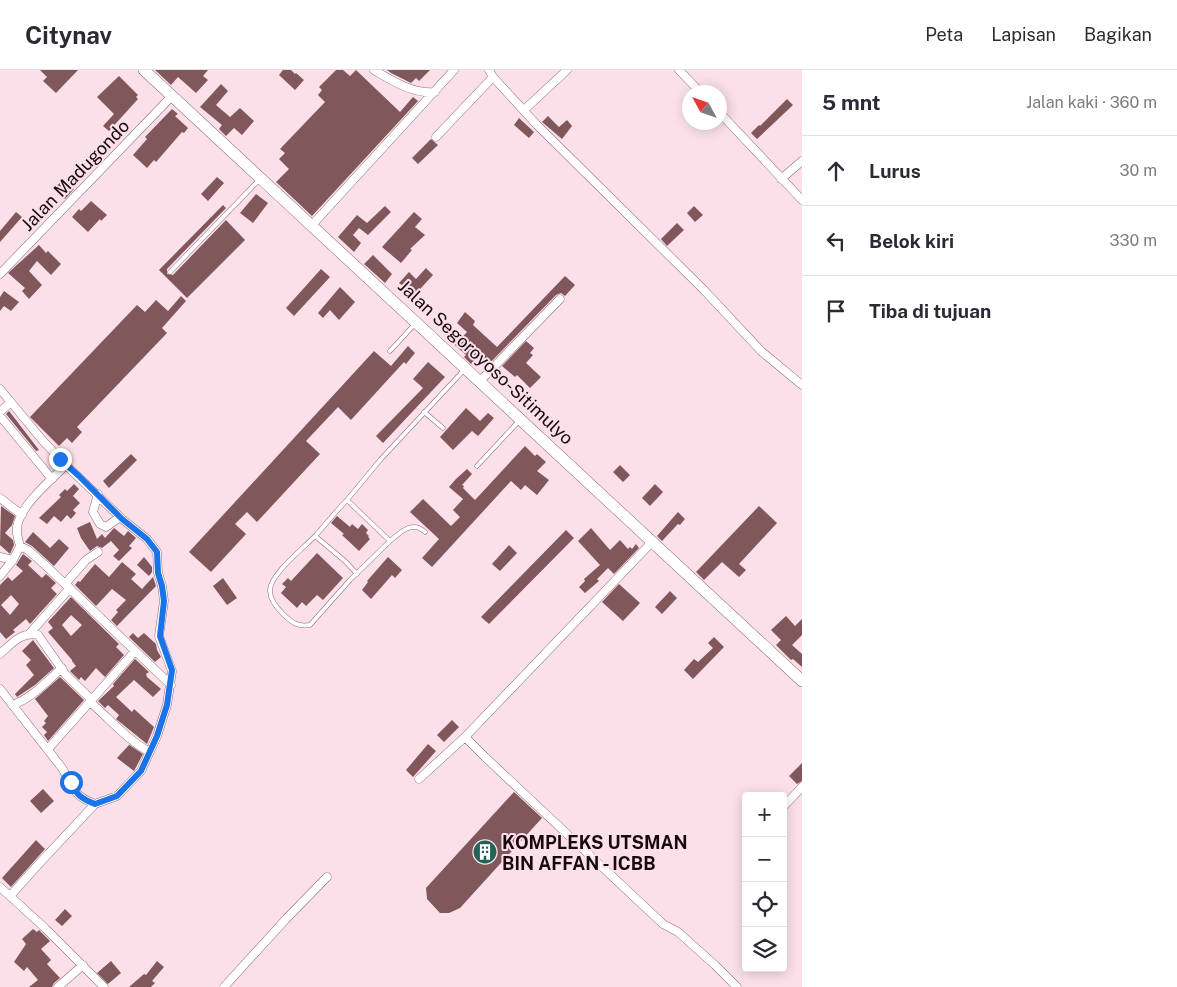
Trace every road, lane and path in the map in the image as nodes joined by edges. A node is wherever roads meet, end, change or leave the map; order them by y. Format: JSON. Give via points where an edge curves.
{"nodes":[{"id":1,"x":144,"y":70,"type":"edge"},
{"id":2,"x":374,"y":70,"type":"edge"},
{"id":3,"x":566,"y":70,"type":"edge"},
{"id":4,"x":679,"y":70,"type":"edge"},
{"id":5,"x":450,"y":72,"type":"edge"},
{"id":6,"x":491,"y":73,"type":"edge"},
{"id":7,"x":693,"y":85,"type":"edge"},
{"id":8,"x":435,"y":92,"type":"junction"},
{"id":9,"x":172,"y":96,"type":"junction"},
{"id":10,"x":524,"y":110,"type":"junction"},
{"id":11,"x":727,"y":121,"type":"edge"},
{"id":12,"x":436,"y":137,"type":"dead end"},
{"id":13,"x":802,"y":161,"type":"edge"},
{"id":14,"x":262,"y":178,"type":"junction"},
{"id":15,"x":781,"y":179,"type":"junction"},
{"id":16,"x":802,"y":200,"type":"edge"},
{"id":17,"x":312,"y":224,"type":"junction"},
{"id":18,"x":170,"y":272,"type":"dead end"},
{"id":19,"x":0,"y":274,"type":"edge"},
{"id":20,"x":560,"y":299,"type":"dead end"},
{"id":21,"x":417,"y":322,"type":"junction"},
{"id":22,"x":390,"y":350,"type":"dead end"},
{"id":23,"x":466,"y":368,"type":"junction"},
{"id":24,"x":480,"y":381,"type":"junction"},
{"id":25,"x":802,"y":385,"type":"edge"},
{"id":26,"x":0,"y":389,"type":"edge"},
{"id":27,"x":11,"y":402,"type":"junction"},
{"id":28,"x":0,"y":412,"type":"edge"},
{"id":29,"x":424,"y":412,"type":"junction"},
{"id":30,"x":0,"y":416,"type":"edge"},
{"id":31,"x":521,"y":419,"type":"junction"},
{"id":32,"x":443,"y":428,"type":"dead end"},
{"id":33,"x":66,"y":465,"type":"junction"},
{"id":34,"x":477,"y":466,"type":"dead end"},
{"id":35,"x":52,"y":479,"type":"junction"},
{"id":36,"x":98,"y":494,"type":"junction"},
{"id":37,"x":0,"y":498,"type":"edge"},
{"id":38,"x":347,"y":500,"type":"junction"},
{"id":39,"x":22,"y":515,"type":"junction"},
{"id":40,"x":120,"y":517,"type":"junction"},
{"id":41,"x":425,"y":532,"type":"dead end"},
{"id":42,"x":315,"y":536,"type":"junction"},
{"id":43,"x":390,"y":541,"type":"junction"},
{"id":44,"x":652,"y":542,"type":"junction"},
{"id":45,"x":20,"y":546,"type":"junction"},
{"id":46,"x":98,"y":552,"type":"dead end"},
{"id":47,"x":0,"y":557,"type":"edge"},
{"id":48,"x":13,"y":560,"type":"junction"},
{"id":49,"x":357,"y":574,"type":"junction"},
{"id":50,"x":0,"y":576,"type":"edge"},
{"id":51,"x":67,"y":586,"type":"junction"},
{"id":52,"x":30,"y":633,"type":"junction"},
{"id":53,"x":135,"y":651,"type":"junction"},
{"id":54,"x":0,"y":654,"type":"edge"},
{"id":55,"x":62,"y":668,"type":"junction"},
{"id":56,"x":802,"y":681,"type":"edge"},
{"id":57,"x":171,"y":684,"type":"junction"},
{"id":58,"x":0,"y":689,"type":"edge"},
{"id":59,"x":91,"y":701,"type":"junction"},
{"id":60,"x":12,"y":705,"type":"junction"},
{"id":61,"x":465,"y":737,"type":"junction"},
{"id":62,"x":48,"y":749,"type":"junction"},
{"id":63,"x":150,"y":752,"type":"junction"},
{"id":64,"x":419,"y":779,"type":"dead end"},
{"id":65,"x":802,"y":787,"type":"edge"},
{"id":66,"x":787,"y":803,"type":"edge"},
{"id":67,"x":95,"y":804,"type":"junction"},
{"id":68,"x":327,"y":877,"type":"dead end"},
{"id":69,"x":0,"y":887,"type":"edge"},
{"id":70,"x":11,"y":895,"type":"junction"},
{"id":71,"x":83,"y":965,"type":"junction"},
{"id":72,"x":58,"y":987,"type":"edge"},
{"id":73,"x":104,"y":987,"type":"edge"},
{"id":74,"x":224,"y":987,"type":"edge"},
{"id":75,"x":737,"y":987,"type":"edge"}],
"edges":[{"from":1,"to":9,"type":"main road","name":"Jalan Segoroyoso-Sitimulyo"},
{"from":2,"to":8,"type":"street","via":[[406,87]]},
{"from":3,"to":10,"type":"street"},
{"from":4,"to":7,"type":"street"},
{"from":5,"to":8,"type":"street"},
{"from":6,"to":10,"type":"street"},
{"from":6,"to":12,"type":"street"},
{"from":8,"to":17,"type":"street"},
{"from":9,"to":14,"type":"main road","name":"Jalan Segoroyoso-Sitimulyo"},
{"from":9,"to":19,"type":"street","name":"Jalan Madugondo"},
{"from":10,"to":25,"type":"street","via":[[761,351]]},
{"from":11,"to":15,"type":"street"},
{"from":13,"to":15,"type":"street"},
{"from":14,"to":17,"type":"main road","name":"Jalan Segoroyoso-Sitimulyo"},
{"from":14,"to":18,"type":"lane"},
{"from":15,"to":16,"type":"street"},
{"from":17,"to":21,"type":"main road","name":"Jalan Segoroyoso-Sitimulyo"},
{"from":20,"to":24,"type":"street"},
{"from":21,"to":22,"type":"lane"},
{"from":21,"to":23,"type":"main road","name":"Jalan Segoroyoso-Sitimulyo"},
{"from":23,"to":24,"type":"main road","name":"Jalan Segoroyoso-Sitimulyo"},
{"from":23,"to":29,"type":"lane"},
{"from":24,"to":31,"type":"main road","name":"Jalan Segoroyoso-Sitimulyo"},
{"from":26,"to":27,"type":"street"},
{"from":27,"to":28,"type":"street"},
{"from":27,"to":33,"type":"street"},
{"from":29,"to":32,"type":"lane"},
{"from":29,"to":38,"type":"lane"},
{"from":30,"to":35,"type":"street"},
{"from":31,"to":34,"type":"lane"},
{"from":31,"to":44,"type":"main road","name":"Jalan Segoroyoso-Sitimulyo"},
{"from":33,"to":35,"type":"street"},
{"from":33,"to":36,"type":"street"},
{"from":35,"to":39,"type":"street"},
{"from":36,"to":40,"type":"street"},
{"from":36,"to":40,"type":"street","via":[[92,512],[100,524],[106,527]]},
{"from":37,"to":39,"type":"street"},
{"from":38,"to":42,"type":"lane"},
{"from":38,"to":43,"type":"lane"},
{"from":39,"to":45,"type":"street","via":[[17,534]]},
{"from":40,"to":57,"type":"street","via":[[147,539],[157,552],[164,601],[160,636],[172,670]]},
{"from":41,"to":43,"type":"lane","via":[[415,525]]},
{"from":42,"to":49,"type":"lane"},
{"from":42,"to":49,"type":"lane","via":[[280,571],[271,585],[271,598],[282,613],[301,627],[310,625]]},
{"from":43,"to":49,"type":"lane"},
{"from":44,"to":56,"type":"main road","name":"Jalan Segoroyoso-Sitimulyo"},
{"from":44,"to":61,"type":"street"},
{"from":45,"to":48,"type":"street"},
{"from":45,"to":51,"type":"street"},
{"from":46,"to":51,"type":"street","via":[[86,560]]},
{"from":47,"to":48,"type":"street"},
{"from":48,"to":50,"type":"street"},
{"from":51,"to":52,"type":"street"},
{"from":51,"to":53,"type":"street"},
{"from":52,"to":54,"type":"street"},
{"from":52,"to":55,"type":"street","via":[[38,635]]},
{"from":53,"to":57,"type":"street"},
{"from":53,"to":59,"type":"street"},
{"from":55,"to":59,"type":"street"},
{"from":55,"to":60,"type":"street","via":[[28,697]]},
{"from":57,"to":63,"type":"street"},
{"from":58,"to":60,"type":"street"},
{"from":59,"to":62,"type":"street"},
{"from":59,"to":63,"type":"street","via":[[119,730]]},
{"from":60,"to":62,"type":"street"},
{"from":61,"to":64,"type":"street"},
{"from":61,"to":75,"type":"street","via":[[664,924],[678,932]]},
{"from":62,"to":67,"type":"street","via":[[71,782],[74,792]]},
{"from":63,"to":67,"type":"street","via":[[141,771],[117,796]]},
{"from":65,"to":66,"type":"street"},
{"from":67,"to":70,"type":"street"},
{"from":68,"to":74,"type":"street"},
{"from":69,"to":70,"type":"street"},
{"from":70,"to":71,"type":"street"},
{"from":71,"to":72,"type":"street"},
{"from":71,"to":73,"type":"street"}]}
